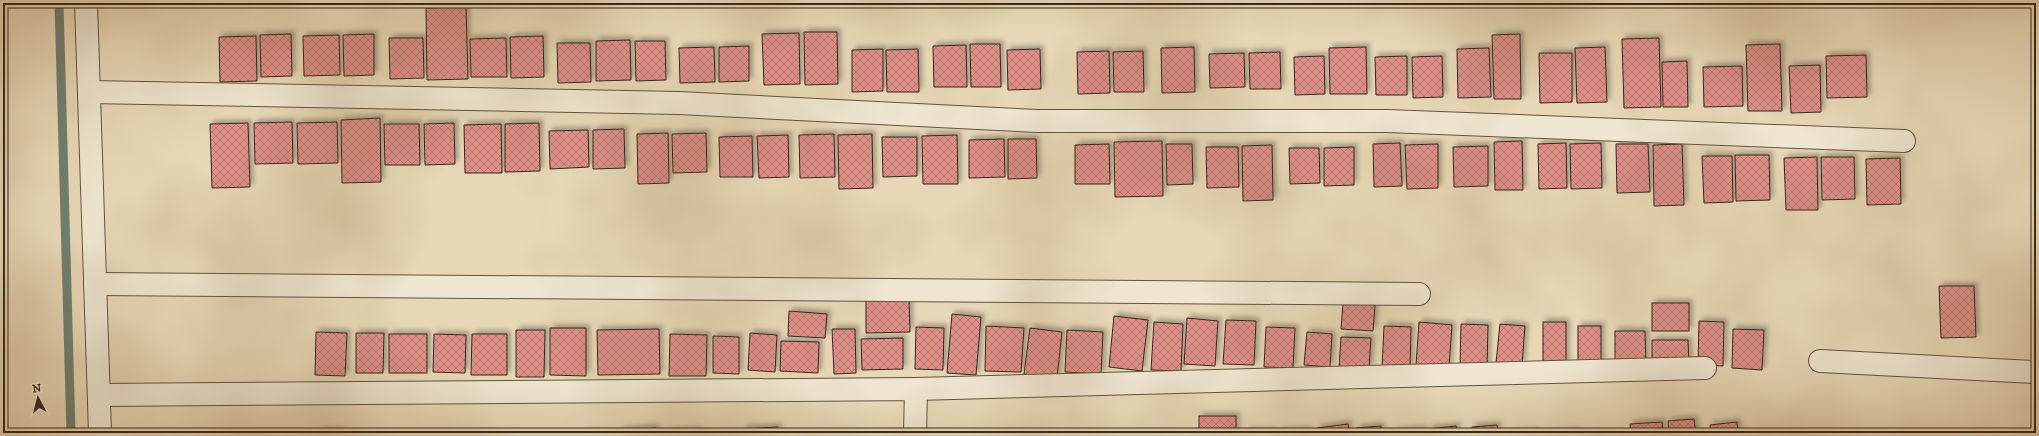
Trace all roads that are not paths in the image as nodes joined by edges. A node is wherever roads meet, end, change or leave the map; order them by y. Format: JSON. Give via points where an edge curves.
{"nodes":[{"id":1,"x":86,"y":3,"type":"edge"},
{"id":2,"x":89,"y":92,"type":"junction"},
{"id":3,"x":1904,"y":141,"type":"dead end"},
{"id":4,"x":95,"y":284,"type":"junction"},
{"id":5,"x":1420,"y":294,"type":"dead end"},
{"id":6,"x":1820,"y":361,"type":"dead end"},
{"id":7,"x":1705,"y":368,"type":"dead end"},
{"id":8,"x":2036,"y":372,"type":"edge"},
{"id":9,"x":916,"y":389,"type":"junction"},
{"id":10,"x":99,"y":395,"type":"junction"},
{"id":11,"x":100,"y":433,"type":"edge"},
{"id":12,"x":915,"y":433,"type":"edge"}],
"edges":[{"from":1,"to":2,"type":"street"},
{"from":2,"to":3,"type":"street","via":[[678,103],[1037,121],[1387,121]]},
{"from":2,"to":4,"type":"street"},
{"from":4,"to":5,"type":"street"},
{"from":4,"to":10,"type":"street"},
{"from":6,"to":8,"type":"street"},
{"from":7,"to":9,"type":"street"},
{"from":9,"to":10,"type":"street"},
{"from":9,"to":12,"type":"street"},
{"from":10,"to":11,"type":"street"}]}
